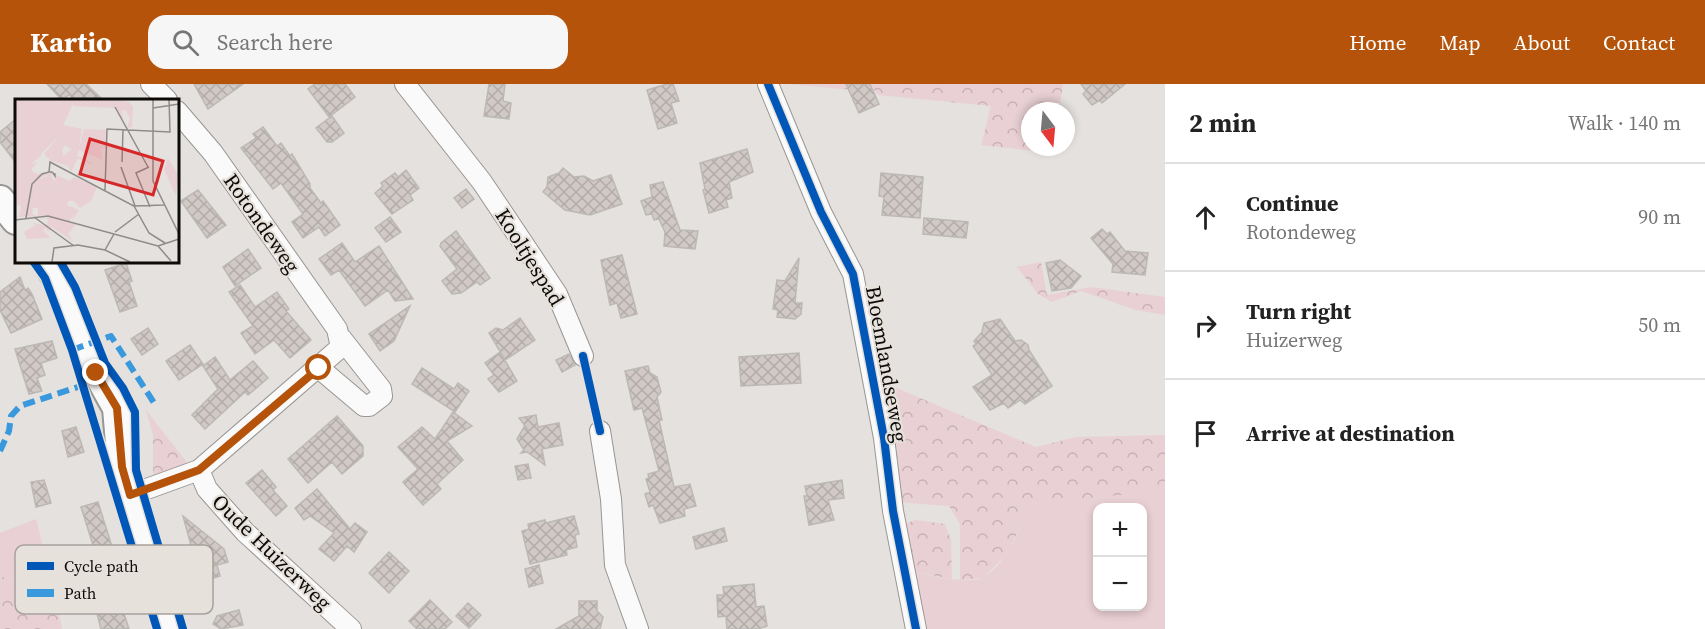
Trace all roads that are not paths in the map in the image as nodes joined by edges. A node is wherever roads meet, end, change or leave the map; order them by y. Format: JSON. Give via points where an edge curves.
{"nodes":[{"id":1,"x":151,"y":84,"type":"edge"},
{"id":2,"x":405,"y":84,"type":"edge"},
{"id":3,"x":768,"y":84,"type":"edge"},
{"id":4,"x":166,"y":99,"type":"edge"},
{"id":5,"x":178,"y":112,"type":"edge"},
{"id":6,"x":0,"y":201,"type":"edge"},
{"id":7,"x":15,"y":219,"type":"edge"},
{"id":8,"x":48,"y":262,"type":"edge"},
{"id":9,"x":341,"y":338,"type":"junction"},
{"id":10,"x":583,"y":356,"type":"dead end"},
{"id":11,"x":319,"y":368,"type":"junction"},
{"id":12,"x":600,"y":431,"type":"dead end"},
{"id":13,"x":199,"y":470,"type":"junction"},
{"id":14,"x":130,"y":495,"type":"junction"},
{"id":15,"x":145,"y":545,"type":"edge"},
{"id":16,"x":166,"y":614,"type":"edge"},
{"id":17,"x":170,"y":629,"type":"edge"},
{"id":18,"x":351,"y":629,"type":"edge"},
{"id":19,"x":638,"y":629,"type":"edge"},
{"id":20,"x":916,"y":629,"type":"edge"}],
"edges":[{"from":1,"to":4,"type":"street"},
{"from":2,"to":10,"type":"street","name":"Kooltjespad","via":[[482,182],[557,294]]},
{"from":3,"to":20,"type":"street","name":"Bloemlandseweg","via":[[821,212],[853,274]]},
{"from":5,"to":9,"type":"street","name":"Rotondeweg","via":[[213,153]]},
{"from":6,"to":7,"type":"main road"},
{"from":8,"to":14,"type":"main road","via":[[64,293],[82,345],[117,408],[122,467]]},
{"from":9,"to":11,"type":"street","via":[[337,353]]},
{"from":9,"to":11,"type":"street","name":"Rotondeweg","via":[[381,389],[382,396],[364,406]]},
{"from":11,"to":13,"type":"street"},
{"from":12,"to":19,"type":"street","via":[[611,499],[615,565]]},
{"from":13,"to":14,"type":"street"},
{"from":13,"to":18,"type":"street","name":"Oude Huizerweg","via":[[207,489],[245,532]]},
{"from":14,"to":15,"type":"main road"},
{"from":16,"to":17,"type":"main road"}]}
